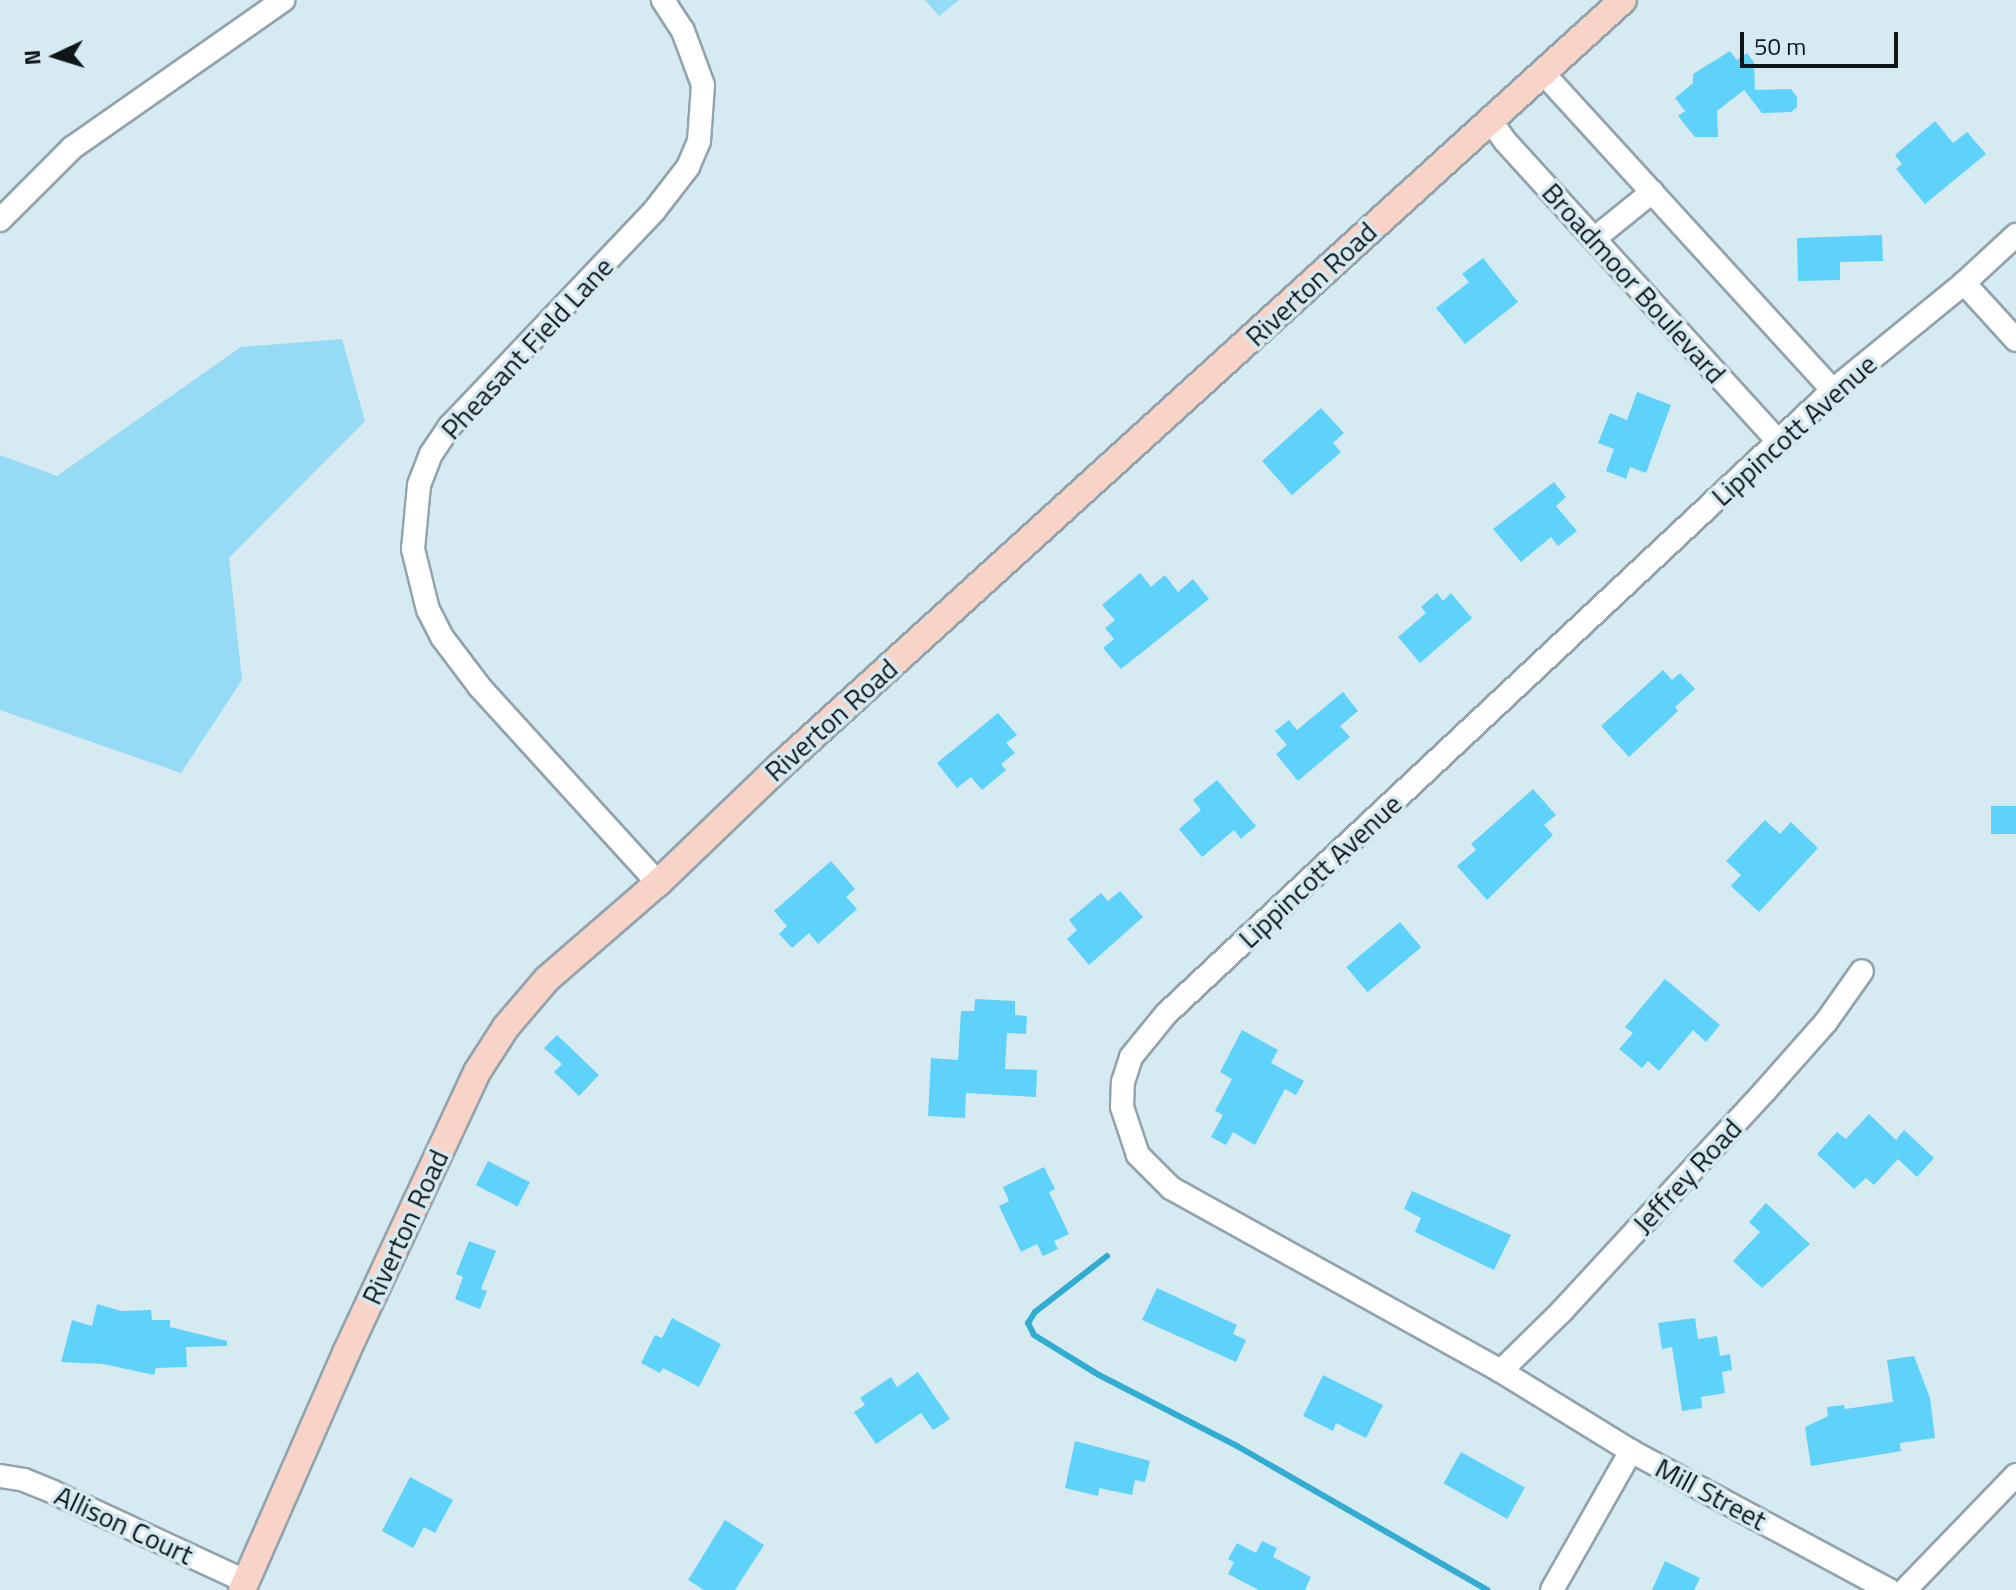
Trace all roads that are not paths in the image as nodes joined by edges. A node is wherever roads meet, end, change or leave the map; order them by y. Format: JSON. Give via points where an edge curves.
{"nodes":[{"id":1,"x":283,"y":0,"type":"edge"},
{"id":2,"x":663,"y":0,"type":"edge"},
{"id":3,"x":1623,"y":0,"type":"edge"},
{"id":4,"x":1544,"y":74,"type":"junction"},
{"id":5,"x":1491,"y":121,"type":"junction"},
{"id":6,"x":1652,"y":192,"type":"junction"},
{"id":7,"x":0,"y":220,"type":"edge"},
{"id":8,"x":2016,"y":235,"type":"edge"},
{"id":9,"x":1594,"y":239,"type":"junction"},
{"id":10,"x":1964,"y":283,"type":"junction"},
{"id":11,"x":2016,"y":340,"type":"edge"},
{"id":12,"x":1833,"y":390,"type":"junction"},
{"id":13,"x":1779,"y":442,"type":"junction"},
{"id":14,"x":658,"y":883,"type":"junction"},
{"id":15,"x":1862,"y":971,"type":"dead end"},
{"id":16,"x":1501,"y":1371,"type":"junction"},
{"id":17,"x":1631,"y":1451,"type":"junction"},
{"id":18,"x":2016,"y":1475,"type":"edge"},
{"id":19,"x":0,"y":1476,"type":"edge"},
{"id":20,"x":244,"y":1586,"type":"edge"},
{"id":21,"x":1552,"y":1590,"type":"edge"},
{"id":22,"x":1889,"y":1590,"type":"edge"},
{"id":23,"x":1905,"y":1590,"type":"edge"}],
"edges":[{"from":1,"to":7,"type":"street","via":[[72,148]]},
{"from":2,"to":14,"type":"street","name":"Pheasant Field Lane","via":[[683,31],[703,85],[699,141],[688,167],[654,211],[450,426],[419,485],[413,549],[428,610],[442,637],[479,686]]},
{"from":3,"to":4,"type":"main road","name":"Riverton Road"},
{"from":4,"to":5,"type":"main road","name":"Riverton Road"},
{"from":4,"to":6,"type":"street"},
{"from":5,"to":9,"type":"street","name":"Broadmoor Boulevard"},
{"from":5,"to":14,"type":"main road","name":"Riverton Road"},
{"from":6,"to":9,"type":"street"},
{"from":6,"to":12,"type":"street"},
{"from":8,"to":10,"type":"street","name":"Lippincott Avenue"},
{"from":9,"to":13,"type":"street","name":"Broadmoor Boulevard"},
{"from":10,"to":11,"type":"street"},
{"from":10,"to":12,"type":"street","name":"Lippincott Avenue"},
{"from":12,"to":13,"type":"street","name":"Lippincott Avenue"},
{"from":13,"to":16,"type":"street","name":"Lippincott Avenue","via":[[1166,1014],[1131,1057],[1123,1082],[1122,1107],[1138,1155],[1171,1188]]},
{"from":14,"to":20,"type":"main road","name":"Riverton Road","via":[[547,979],[477,1072]]},
{"from":15,"to":16,"type":"street","name":"Jeffrey Road","via":[[1826,1022],[1764,1092]]},
{"from":16,"to":17,"type":"street","name":"Lippincott Avenue"},
{"from":17,"to":21,"type":"street","name":"Mill Street"},
{"from":17,"to":22,"type":"street","name":"Mill Street"},
{"from":18,"to":23,"type":"street"},
{"from":19,"to":20,"type":"street","name":"Allison Court","via":[[53,1492]]}]}
